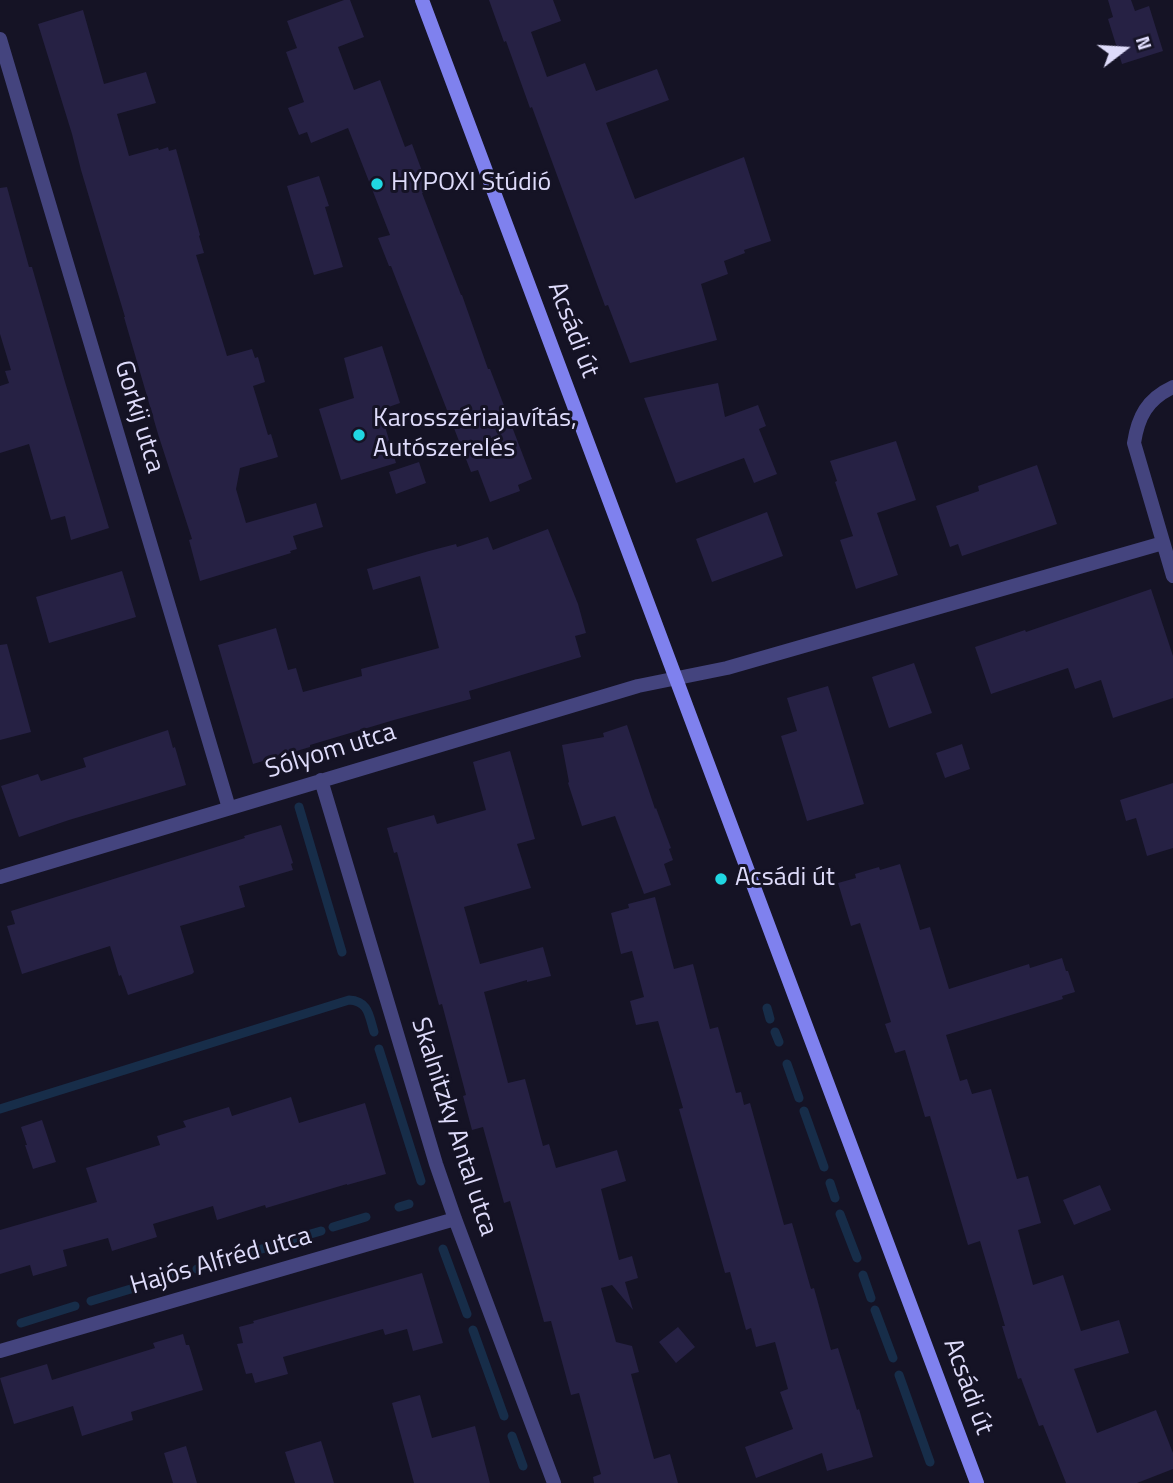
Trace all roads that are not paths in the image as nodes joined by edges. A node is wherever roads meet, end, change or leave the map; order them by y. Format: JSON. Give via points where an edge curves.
{"nodes":[{"id":1,"x":422,"y":0,"type":"edge"},
{"id":2,"x":0,"y":39,"type":"edge"},
{"id":3,"x":1173,"y":387,"type":"edge"},
{"id":4,"x":1163,"y":543,"type":"junction"},
{"id":5,"x":1173,"y":576,"type":"edge"},
{"id":6,"x":677,"y":678,"type":"junction"},
{"id":7,"x":321,"y":780,"type":"junction"},
{"id":8,"x":229,"y":808,"type":"junction"},
{"id":9,"x":0,"y":877,"type":"edge"},
{"id":10,"x":455,"y":1219,"type":"junction"},
{"id":11,"x":0,"y":1351,"type":"edge"},
{"id":12,"x":554,"y":1483,"type":"edge"},
{"id":13,"x":976,"y":1483,"type":"edge"}],
"edges":[{"from":1,"to":6,"type":"main road","name":"Acsádi út"},
{"from":2,"to":8,"type":"street","name":"Gorkij utca"},
{"from":3,"to":4,"type":"street","via":[[1149,404],[1137,423],[1134,443]]},
{"from":4,"to":5,"type":"street"},
{"from":4,"to":6,"type":"street"},
{"from":6,"to":7,"type":"street","name":"Sólyom utca"},
{"from":6,"to":13,"type":"main road","name":"Acsádi út"},
{"from":7,"to":8,"type":"street","name":"Sólyom utca"},
{"from":7,"to":10,"type":"street","name":"Skalnitzky Antal utca"},
{"from":8,"to":9,"type":"street","name":"Sólyom utca"},
{"from":10,"to":11,"type":"street","name":"Hajós Alfréd utca"},
{"from":10,"to":12,"type":"street","name":"Skalnitzky Antal utca"}]}
